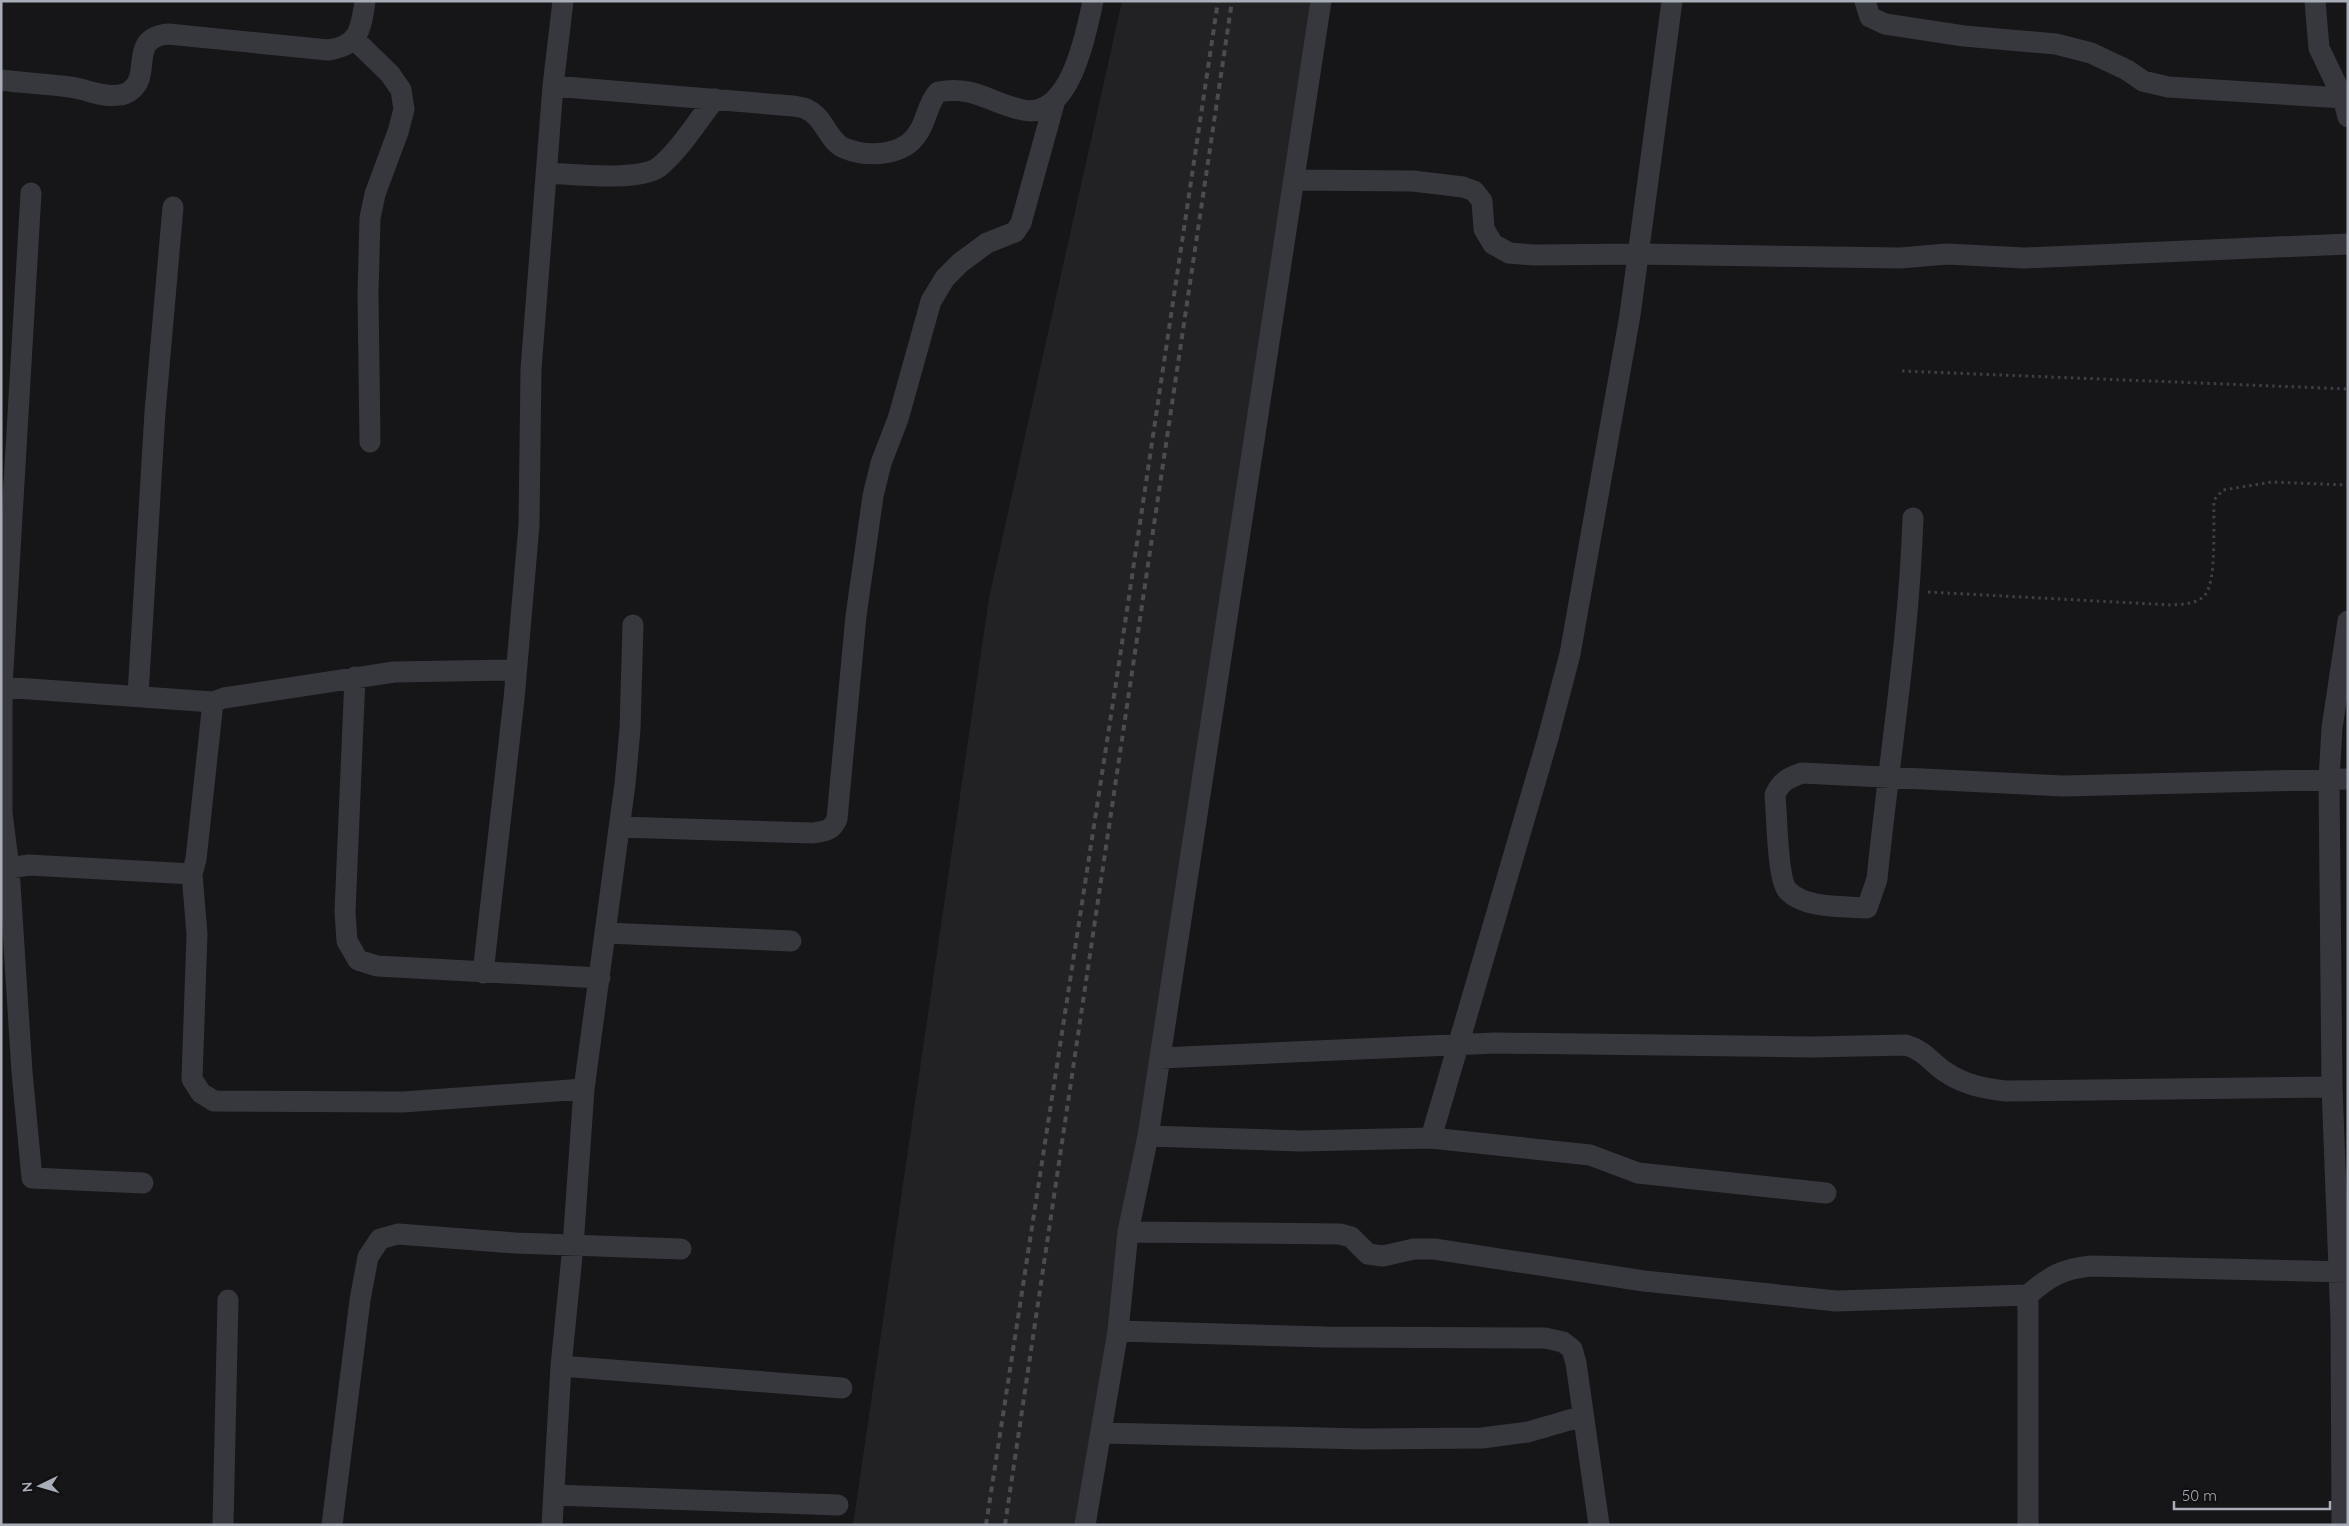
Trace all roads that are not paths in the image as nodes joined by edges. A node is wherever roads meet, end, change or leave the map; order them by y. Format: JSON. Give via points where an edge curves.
{"nodes":[{"id":1,"x":365,"y":1,"type":"edge"},
{"id":2,"x":563,"y":1,"type":"edge"},
{"id":3,"x":1093,"y":1,"type":"edge"},
{"id":4,"x":1321,"y":1,"type":"edge"},
{"id":5,"x":1672,"y":1,"type":"edge"},
{"id":6,"x":1865,"y":1,"type":"edge"},
{"id":7,"x":2315,"y":1,"type":"edge"},
{"id":8,"x":354,"y":39,"type":"junction"},
{"id":9,"x":1,"y":80,"type":"edge"},
{"id":10,"x":553,"y":86,"type":"junction"},
{"id":11,"x":715,"y":99,"type":"junction"},
{"id":12,"x":1055,"y":100,"type":"junction"},
{"id":13,"x":2345,"y":108,"type":"edge"},
{"id":14,"x":546,"y":173,"type":"junction"},
{"id":15,"x":1294,"y":180,"type":"junction"},
{"id":16,"x":31,"y":193,"type":"dead end"},
{"id":17,"x":173,"y":208,"type":"dead end"},
{"id":18,"x":2348,"y":244,"type":"edge"},
{"id":19,"x":1638,"y":254,"type":"junction"},
{"id":20,"x":370,"y":442,"type":"dead end"},
{"id":21,"x":1913,"y":518,"type":"dead end"},
{"id":22,"x":2348,"y":620,"type":"edge"},
{"id":23,"x":633,"y":625,"type":"dead end"},
{"id":24,"x":516,"y":670,"type":"junction"},
{"id":25,"x":354,"y":676,"type":"junction"},
{"id":26,"x":2,"y":687,"type":"edge"},
{"id":27,"x":138,"y":695,"type":"junction"},
{"id":28,"x":213,"y":702,"type":"junction"},
{"id":29,"x":1887,"y":776,"type":"junction"},
{"id":30,"x":2339,"y":780,"type":"edge"},
{"id":31,"x":620,"y":827,"type":"junction"},
{"id":32,"x":10,"y":868,"type":"junction"},
{"id":33,"x":192,"y":874,"type":"junction"},
{"id":34,"x":606,"y":933,"type":"junction"},
{"id":35,"x":791,"y":941,"type":"dead end"},
{"id":36,"x":483,"y":973,"type":"junction"},
{"id":37,"x":600,"y":978,"type":"junction"},
{"id":38,"x":11,"y":1037,"type":"edge"},
{"id":39,"x":1458,"y":1046,"type":"junction"},
{"id":40,"x":1160,"y":1058,"type":"junction"},
{"id":41,"x":2332,"y":1087,"type":"junction"},
{"id":42,"x":584,"y":1089,"type":"junction"},
{"id":43,"x":1148,"y":1136,"type":"junction"},
{"id":44,"x":1431,"y":1138,"type":"junction"},
{"id":45,"x":143,"y":1183,"type":"dead end"},
{"id":46,"x":1826,"y":1193,"type":"dead end"},
{"id":47,"x":1128,"y":1232,"type":"junction"},
{"id":48,"x":574,"y":1246,"type":"junction"},
{"id":49,"x":681,"y":1249,"type":"dead end"},
{"id":50,"x":2344,"y":1272,"type":"edge"},
{"id":51,"x":2028,"y":1295,"type":"junction"},
{"id":52,"x":228,"y":1300,"type":"dead end"},
{"id":53,"x":1118,"y":1331,"type":"junction"},
{"id":54,"x":561,"y":1366,"type":"junction"},
{"id":55,"x":842,"y":1388,"type":"dead end"},
{"id":56,"x":1583,"y":1416,"type":"junction"},
{"id":57,"x":1101,"y":1433,"type":"junction"},
{"id":58,"x":554,"y":1495,"type":"junction"},
{"id":59,"x":838,"y":1505,"type":"dead end"},
{"id":60,"x":223,"y":1525,"type":"edge"},
{"id":61,"x":332,"y":1525,"type":"edge"},
{"id":62,"x":552,"y":1525,"type":"edge"},
{"id":63,"x":1085,"y":1525,"type":"edge"},
{"id":64,"x":1600,"y":1525,"type":"edge"},
{"id":65,"x":2028,"y":1525,"type":"edge"},
{"id":66,"x":2342,"y":1525,"type":"edge"}],
"edges":[{"from":1,"to":8,"type":"street","via":[[361,26]]},
{"from":2,"to":10,"type":"street"},
{"from":3,"to":12,"type":"street","via":[[1079,56],[1068,83]]},
{"from":4,"to":15,"type":"street"},
{"from":5,"to":19,"type":"street"},
{"from":6,"to":13,"type":"street","via":[[1870,17],[1885,24],[1964,36],[2056,44],[2091,53],[2143,81],[2168,87]]},
{"from":7,"to":13,"type":"street","via":[[2319,48]]},
{"from":8,"to":9,"type":"street","via":[[343,48],[328,50],[156,35],[147,43],[139,81],[131,91],[119,96],[72,87]]},
{"from":8,"to":20,"type":"street","via":[[390,74],[401,90],[404,108],[370,218]]},
{"from":10,"to":11,"type":"street"},
{"from":10,"to":14,"type":"street"},
{"from":11,"to":12,"type":"street","via":[[809,110],[820,120],[830,137],[844,148],[888,153],[905,147],[918,134],[931,100],[938,92],[968,90],[1023,110],[1038,110]]},
{"from":11,"to":14,"type":"street","via":[[658,168],[629,176]]},
{"from":12,"to":31,"type":"street","via":[[1021,223],[1015,232],[987,243],[960,263],[930,301],[873,496],[856,616],[837,819],[833,828],[813,832]]},
{"from":14,"to":24,"type":"street","via":[[531,369],[529,525]]},
{"from":15,"to":19,"type":"street","via":[[1413,181],[1463,187],[1474,191],[1482,201],[1484,229],[1493,244],[1510,252],[1534,255]]},
{"from":15,"to":40,"type":"street"},
{"from":16,"to":26,"type":"street"},
{"from":17,"to":27,"type":"street","via":[[154,430]]},
{"from":18,"to":19,"type":"street","via":[[2024,258],[1947,254],[1900,258]]},
{"from":19,"to":39,"type":"street","via":[[1570,654]]},
{"from":21,"to":29,"type":"street","via":[[1910,591]]},
{"from":22,"to":30,"type":"street","via":[[2332,728]]},
{"from":23,"to":31,"type":"street","via":[[630,729]]},
{"from":24,"to":25,"type":"street","via":[[394,672]]},
{"from":24,"to":36,"type":"street"},
{"from":25,"to":28,"type":"street"},
{"from":25,"to":36,"type":"street","via":[[345,912],[347,941],[358,960],[377,966]]},
{"from":26,"to":27,"type":"street"},
{"from":26,"to":32,"type":"street","via":[[2,813]]},
{"from":27,"to":28,"type":"street"},
{"from":28,"to":33,"type":"street"},
{"from":29,"to":29,"type":"street","via":[[1802,773],[1779,785],[1775,795],[1781,875],[1786,890],[1817,904],[1867,908],[1877,878]]},
{"from":29,"to":30,"type":"street","via":[[2064,786]]},
{"from":30,"to":41,"type":"street"},
{"from":31,"to":34,"type":"street"},
{"from":32,"to":33,"type":"street","via":[[29,865]]},
{"from":32,"to":38,"type":"street"},
{"from":33,"to":42,"type":"street","via":[[197,934],[192,1079],[201,1093],[214,1101],[403,1102]]},
{"from":34,"to":35,"type":"street"},
{"from":34,"to":37,"type":"street"},
{"from":36,"to":37,"type":"street"},
{"from":37,"to":42,"type":"street"},
{"from":38,"to":45,"type":"street","via":[[32,1178]]},
{"from":39,"to":40,"type":"street"},
{"from":39,"to":41,"type":"street","via":[[1495,1043],[1906,1045],[1920,1049],[1947,1073],[1962,1081],[2006,1091]]},
{"from":39,"to":44,"type":"street"},
{"from":40,"to":43,"type":"street"},
{"from":41,"to":50,"type":"street"},
{"from":42,"to":48,"type":"street"},
{"from":43,"to":44,"type":"street","via":[[1301,1141]]},
{"from":43,"to":47,"type":"street"},
{"from":44,"to":46,"type":"street","via":[[1590,1155],[1638,1173]]},
{"from":47,"to":51,"type":"street","via":[[1340,1234],[1351,1238],[1368,1254],[1375,1255],[1394,1255],[1414,1248],[1434,1249],[1644,1281],[1836,1301]]},
{"from":47,"to":53,"type":"street"},
{"from":48,"to":49,"type":"street"},
{"from":48,"to":54,"type":"street"},
{"from":48,"to":61,"type":"street","via":[[468,1241],[405,1234],[380,1239],[368,1256],[360,1300]]},
{"from":50,"to":51,"type":"street","via":[[2091,1266],[2070,1268],[2048,1278]]},
{"from":50,"to":66,"type":"street"},
{"from":51,"to":65,"type":"street"},
{"from":52,"to":60,"type":"street"},
{"from":53,"to":56,"type":"street","via":[[1554,1340],[1572,1349]]},
{"from":53,"to":57,"type":"street"},
{"from":54,"to":55,"type":"street"},
{"from":54,"to":58,"type":"street"},
{"from":56,"to":57,"type":"street","via":[[1528,1432],[1482,1438],[1364,1439]]},
{"from":56,"to":64,"type":"street"},
{"from":57,"to":63,"type":"street"},
{"from":58,"to":59,"type":"street"},
{"from":58,"to":62,"type":"street"}]}
